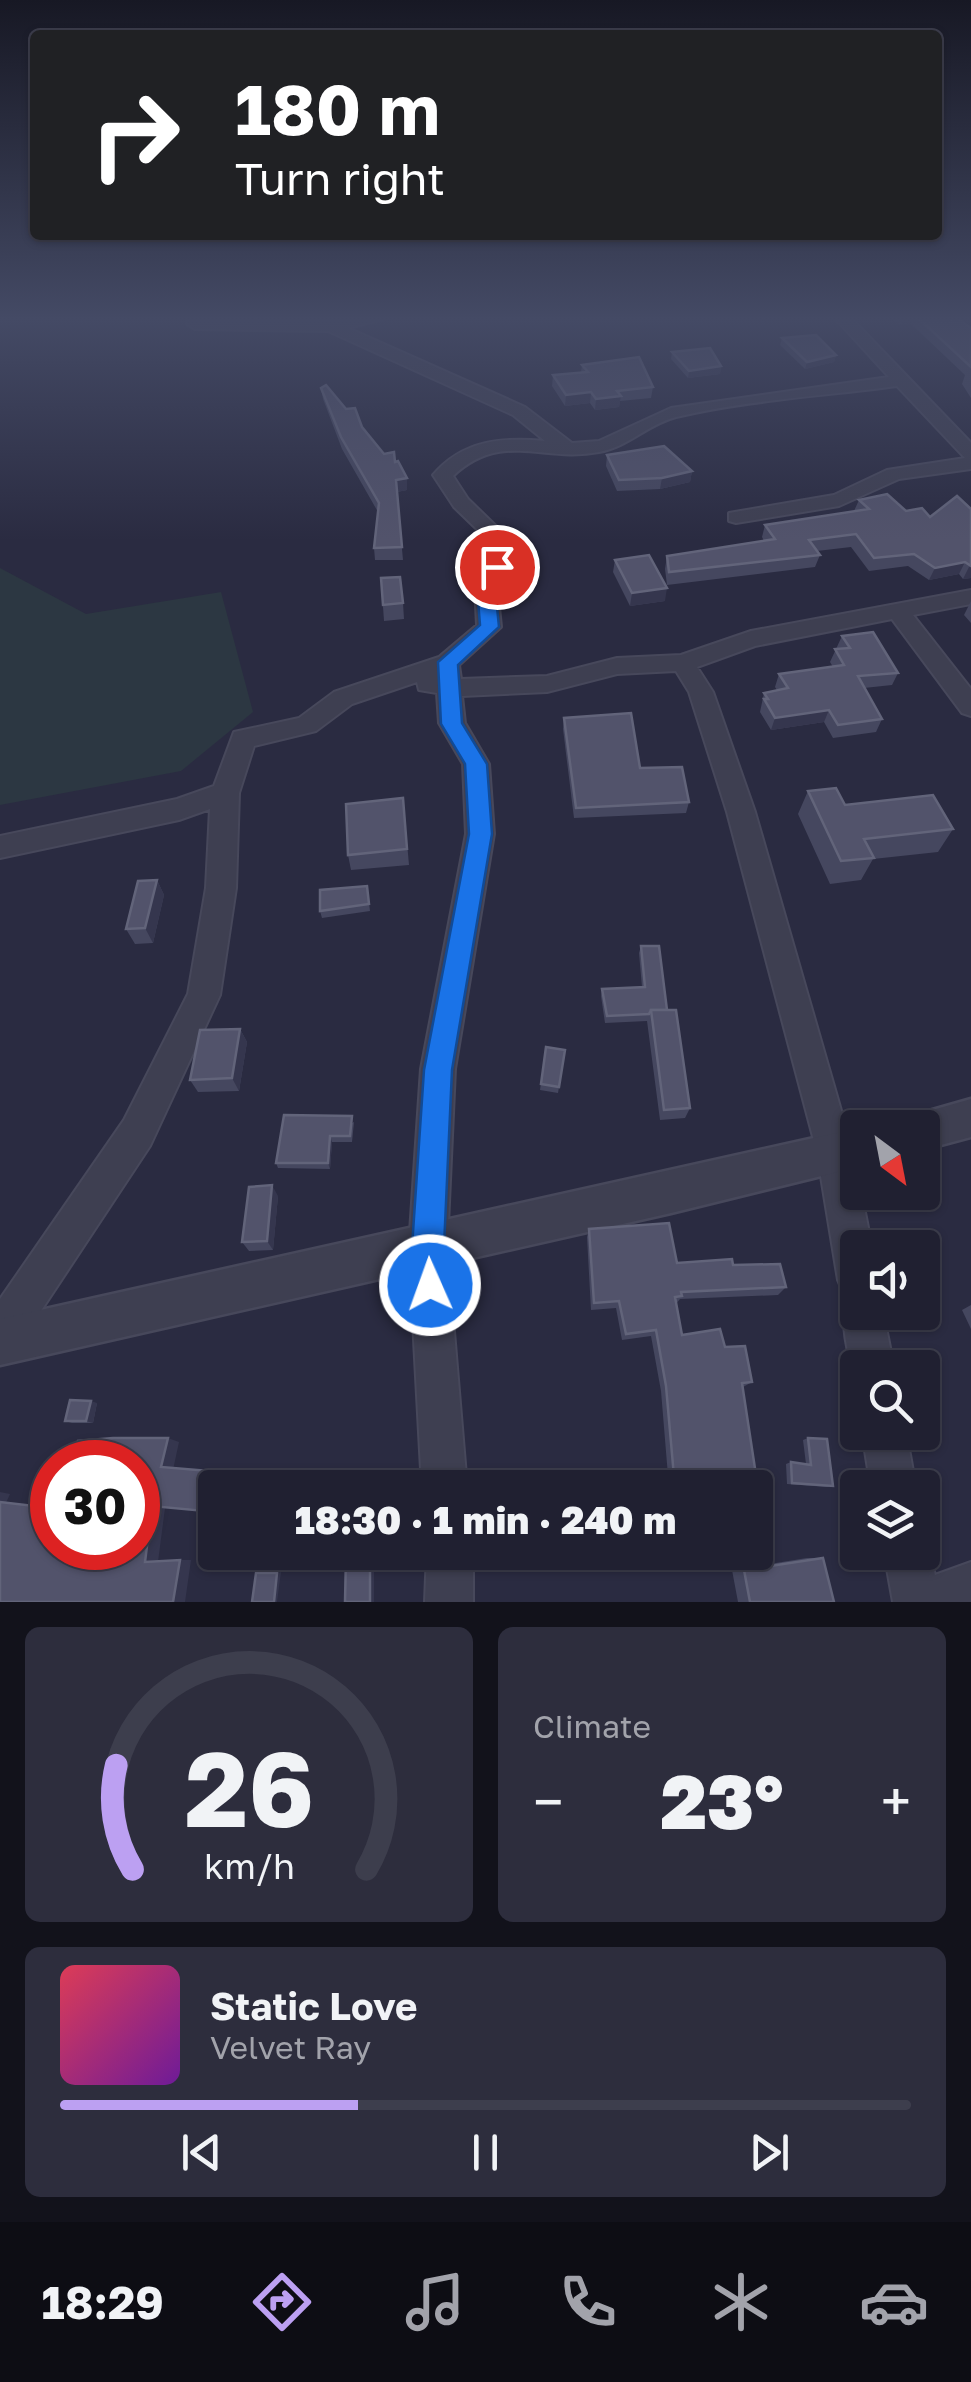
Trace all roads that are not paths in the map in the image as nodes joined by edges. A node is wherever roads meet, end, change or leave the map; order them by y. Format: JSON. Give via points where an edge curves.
{"nodes":[{"id":1,"x":477,"y":392,"type":"edge"},
{"id":2,"x":824,"y":392,"type":"edge"},
{"id":3,"x":910,"y":392,"type":"edge"},
{"id":4,"x":564,"y":448,"type":"junction"},
{"id":5,"x":971,"y":454,"type":"edge"},
{"id":6,"x":971,"y":462,"type":"edge"},
{"id":7,"x":736,"y":517,"type":"dead end"},
{"id":8,"x":971,"y":597,"type":"edge"},
{"id":9,"x":898,"y":611,"type":"junction"},
{"id":10,"x":683,"y":663,"type":"junction"},
{"id":11,"x":447,"y":674,"type":"junction"},
{"id":12,"x":971,"y":707,"type":"edge"},
{"id":13,"x":225,"y":793,"type":"junction"},
{"id":14,"x":0,"y":847,"type":"edge"},
{"id":15,"x":971,"y":1118,"type":"edge"},
{"id":16,"x":940,"y":1126,"type":"edge"},
{"id":17,"x":840,"y":1131,"type":"edge"},
{"id":18,"x":840,"y":1151,"type":"edge"},
{"id":19,"x":428,"y":1247,"type":"junction"},
{"id":20,"x":0,"y":1338,"type":"edge"},
{"id":21,"x":444,"y":1470,"type":"edge"},
{"id":22,"x":450,"y":1570,"type":"edge"},
{"id":23,"x":911,"y":1570,"type":"edge"},
{"id":24,"x":971,"y":1586,"type":"edge"},
{"id":25,"x":449,"y":1602,"type":"edge"},
{"id":26,"x":917,"y":1602,"type":"edge"},
{"id":27,"x":926,"y":1602,"type":"edge"}],
"edges":[{"from":1,"to":4,"type":"street","via":[[519,411]]},
{"from":2,"to":4,"type":"street","via":[[667,414],[598,448]]},
{"from":3,"to":5,"type":"street"},
{"from":4,"to":11,"type":"street","via":[[486,446],[460,456],[443,475],[492,532],[497,567],[486,587],[490,627]]},
{"from":6,"to":7,"type":"street","via":[[894,474],[839,500]]},
{"from":8,"to":9,"type":"street"},
{"from":9,"to":10,"type":"street","via":[[751,639]]},
{"from":9,"to":12,"type":"street"},
{"from":10,"to":11,"type":"street","via":[[616,666],[547,684],[476,689]]},
{"from":10,"to":17,"type":"street","via":[[701,692]]},
{"from":11,"to":13,"type":"street","via":[[387,683],[343,698],[307,725],[243,739]]},
{"from":11,"to":19,"type":"street","via":[[452,724],[476,764],[480,834],[438,1070]]},
{"from":13,"to":14,"type":"street"},
{"from":13,"to":20,"type":"street","via":[[204,996],[137,1133]]},
{"from":15,"to":16,"type":"street"},
{"from":18,"to":19,"type":"street"},
{"from":19,"to":20,"type":"street"},
{"from":19,"to":21,"type":"street"},
{"from":22,"to":25,"type":"street"},
{"from":23,"to":26,"type":"street"},
{"from":24,"to":27,"type":"street"}]}
